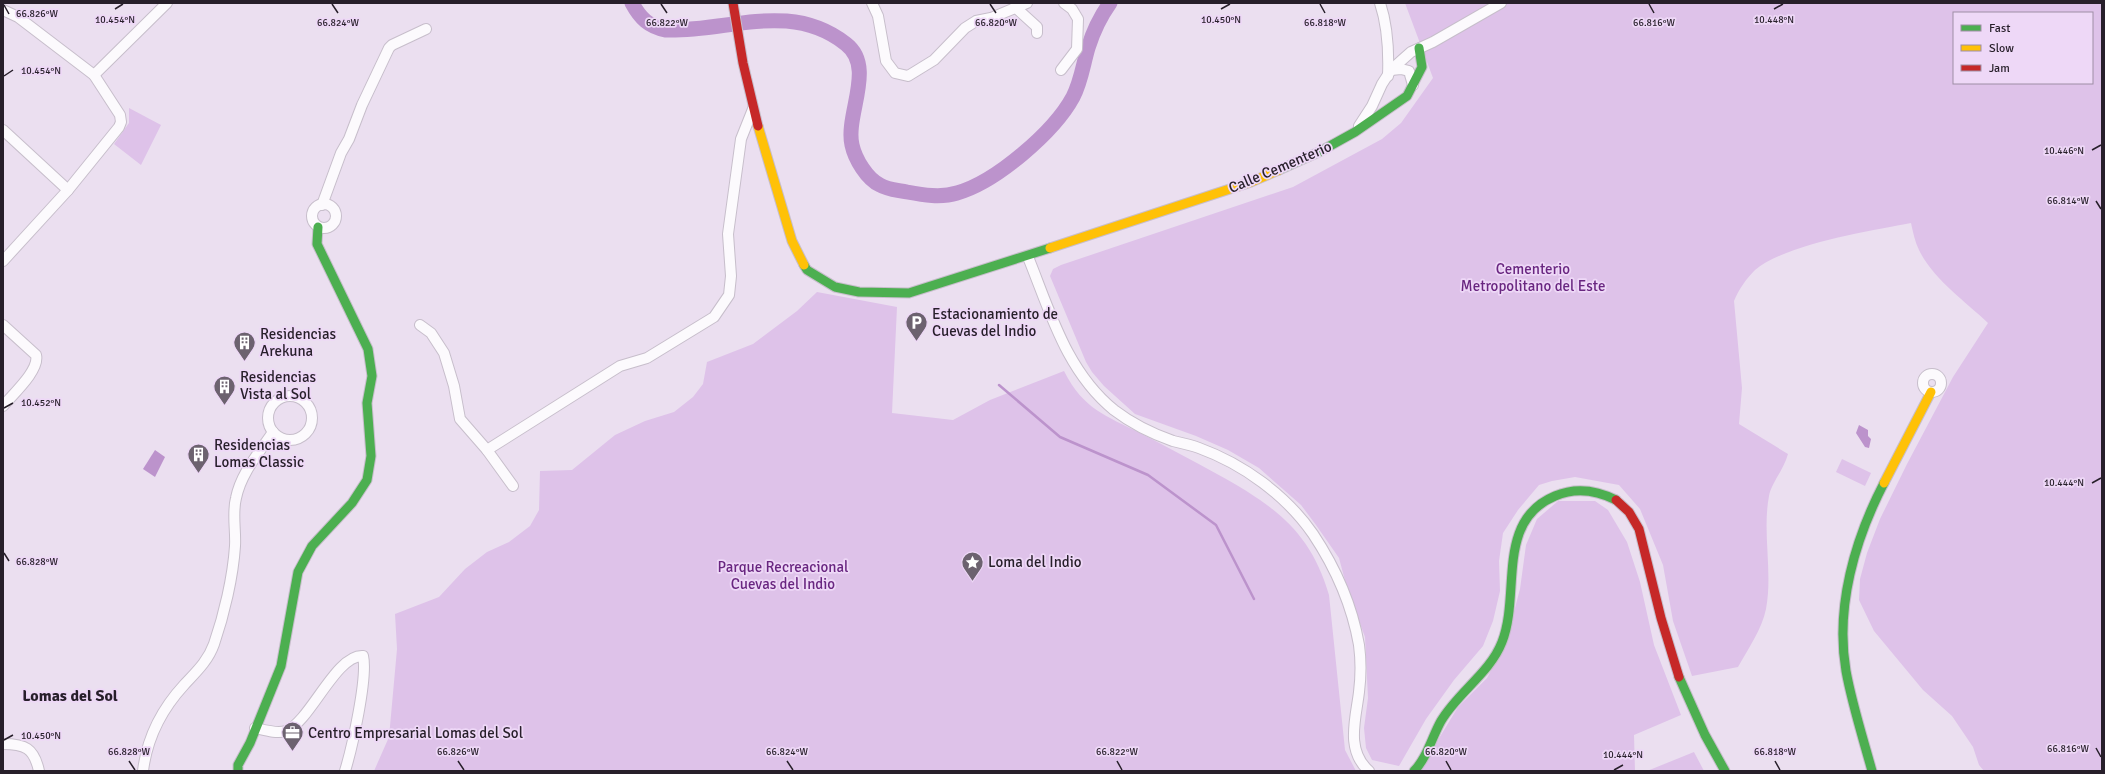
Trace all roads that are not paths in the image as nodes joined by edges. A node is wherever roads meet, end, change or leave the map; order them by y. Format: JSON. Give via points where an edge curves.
{"nodes":[{"id":1,"x":167,"y":3,"type":"edge"},
{"id":2,"x":733,"y":3,"type":"edge"},
{"id":3,"x":872,"y":3,"type":"edge"},
{"id":4,"x":1027,"y":3,"type":"edge"},
{"id":5,"x":1064,"y":3,"type":"edge"},
{"id":6,"x":1380,"y":3,"type":"edge"},
{"id":7,"x":1501,"y":3,"type":"edge"},
{"id":8,"x":1016,"y":5,"type":"edge"},
{"id":9,"x":3,"y":10,"type":"edge"},
{"id":10,"x":426,"y":29,"type":"dead end"},
{"id":11,"x":1037,"y":33,"type":"dead end"},
{"id":12,"x":1419,"y":48,"type":"junction"},
{"id":13,"x":1061,"y":70,"type":"dead end"},
{"id":14,"x":1389,"y":73,"type":"junction"},
{"id":15,"x":94,"y":75,"type":"junction"},
{"id":16,"x":1413,"y":87,"type":"junction"},
{"id":17,"x":753,"y":109,"type":"junction"},
{"id":18,"x":3,"y":130,"type":"edge"},
{"id":19,"x":1355,"y":132,"type":"junction"},
{"id":20,"x":68,"y":190,"type":"junction"},
{"id":21,"x":322,"y":205,"type":"junction"},
{"id":22,"x":318,"y":227,"type":"junction"},
{"id":23,"x":1028,"y":256,"type":"junction"},
{"id":24,"x":3,"y":261,"type":"edge"},
{"id":25,"x":3,"y":325,"type":"edge"},
{"id":26,"x":420,"y":325,"type":"dead end"},
{"id":27,"x":1931,"y":392,"type":"dead end"},
{"id":28,"x":3,"y":406,"type":"edge"},
{"id":29,"x":273,"y":432,"type":"junction"},
{"id":30,"x":487,"y":450,"type":"junction"},
{"id":31,"x":512,"y":486,"type":"dead end"},
{"id":32,"x":255,"y":728,"type":"junction"},
{"id":33,"x":3,"y":744,"type":"edge"},
{"id":34,"x":39,"y":771,"type":"edge"},
{"id":35,"x":143,"y":771,"type":"edge"},
{"id":36,"x":238,"y":771,"type":"edge"},
{"id":37,"x":345,"y":771,"type":"edge"},
{"id":38,"x":1369,"y":771,"type":"edge"},
{"id":39,"x":1414,"y":771,"type":"edge"},
{"id":40,"x":1725,"y":771,"type":"edge"},
{"id":41,"x":1872,"y":771,"type":"edge"}],
"edges":[{"from":1,"to":15,"type":"street"},
{"from":2,"to":17,"type":"street","name":"Calle Cementerio"},
{"from":3,"to":8,"type":"street","via":[[878,16],[886,61],[895,73],[908,76],[934,60],[976,20],[991,18]]},
{"from":4,"to":8,"type":"street"},
{"from":5,"to":13,"type":"street","via":[[1072,9],[1078,19],[1077,49]]},
{"from":6,"to":14,"type":"street","via":[[1389,49]]},
{"from":7,"to":12,"type":"street"},
{"from":8,"to":11,"type":"street","via":[[1037,27]]},
{"from":9,"to":15,"type":"street","via":[[18,17]]},
{"from":10,"to":21,"type":"street","via":[[389,48],[341,153]]},
{"from":12,"to":14,"type":"street","via":[[1411,52]]},
{"from":12,"to":16,"type":"street","name":"Calle Cementerio","via":[[1422,67]]},
{"from":14,"to":16,"type":"street","via":[[1401,69],[1409,71]]},
{"from":14,"to":19,"type":"street"},
{"from":15,"to":20,"type":"street","via":[[118,109],[121,122]]},
{"from":16,"to":19,"type":"street","name":"Calle Cementerio","via":[[1407,96]]},
{"from":17,"to":23,"type":"street","name":"Calle Cementerio","via":[[796,252],[806,270],[824,282],[858,292],[905,294]]},
{"from":17,"to":30,"type":"street","via":[[741,138],[728,234],[731,276],[729,294],[714,317],[647,358],[620,366]]},
{"from":18,"to":20,"type":"street"},
{"from":19,"to":23,"type":"street","name":"Calle Cementerio","via":[[1319,152],[1251,182]]},
{"from":20,"to":24,"type":"street"},
{"from":21,"to":22,"type":"street","via":[[316,207],[312,214],[313,222]]},
{"from":21,"to":22,"type":"street","via":[[331,207],[336,217],[330,227]]},
{"from":22,"to":32,"type":"street","via":[[318,244],[368,349],[372,376],[367,404],[371,456],[367,480],[352,503],[312,546],[298,572],[281,666]]},
{"from":23,"to":38,"type":"street","via":[[1064,347],[1087,382],[1104,400],[1141,426],[1211,453],[1253,476],[1287,504],[1312,532],[1332,565],[1354,620],[1360,656],[1359,690],[1353,733],[1358,753]]},
{"from":25,"to":28,"type":"street","via":[[36,355],[37,361],[34,369]]},
{"from":26,"to":30,"type":"street","via":[[431,333],[444,353],[453,381],[460,419]]},
{"from":27,"to":41,"type":"street","via":[[1870,510],[1857,545],[1843,611],[1846,670]]},
{"from":29,"to":29,"type":"street","via":[[285,440],[292,440],[304,434],[309,429],[311,415],[305,403],[292,397],[285,397],[272,405],[268,419]]},
{"from":29,"to":35,"type":"street","via":[[241,482],[235,499],[234,558],[222,620],[213,645],[203,665],[184,684],[160,716],[152,735]]},
{"from":30,"to":31,"type":"street"},
{"from":32,"to":36,"type":"street","via":[[238,765]]},
{"from":32,"to":37,"type":"street","via":[[286,731],[298,721],[346,663],[363,656],[365,664],[354,735]]},
{"from":33,"to":34,"type":"street","via":[[18,744],[27,748],[36,760]]},
{"from":39,"to":40,"type":"street","via":[[1446,713],[1491,660],[1501,643],[1509,611],[1513,552],[1524,525],[1531,513],[1553,496],[1578,489],[1599,492],[1620,502],[1639,528],[1674,663],[1693,710]]}]}
